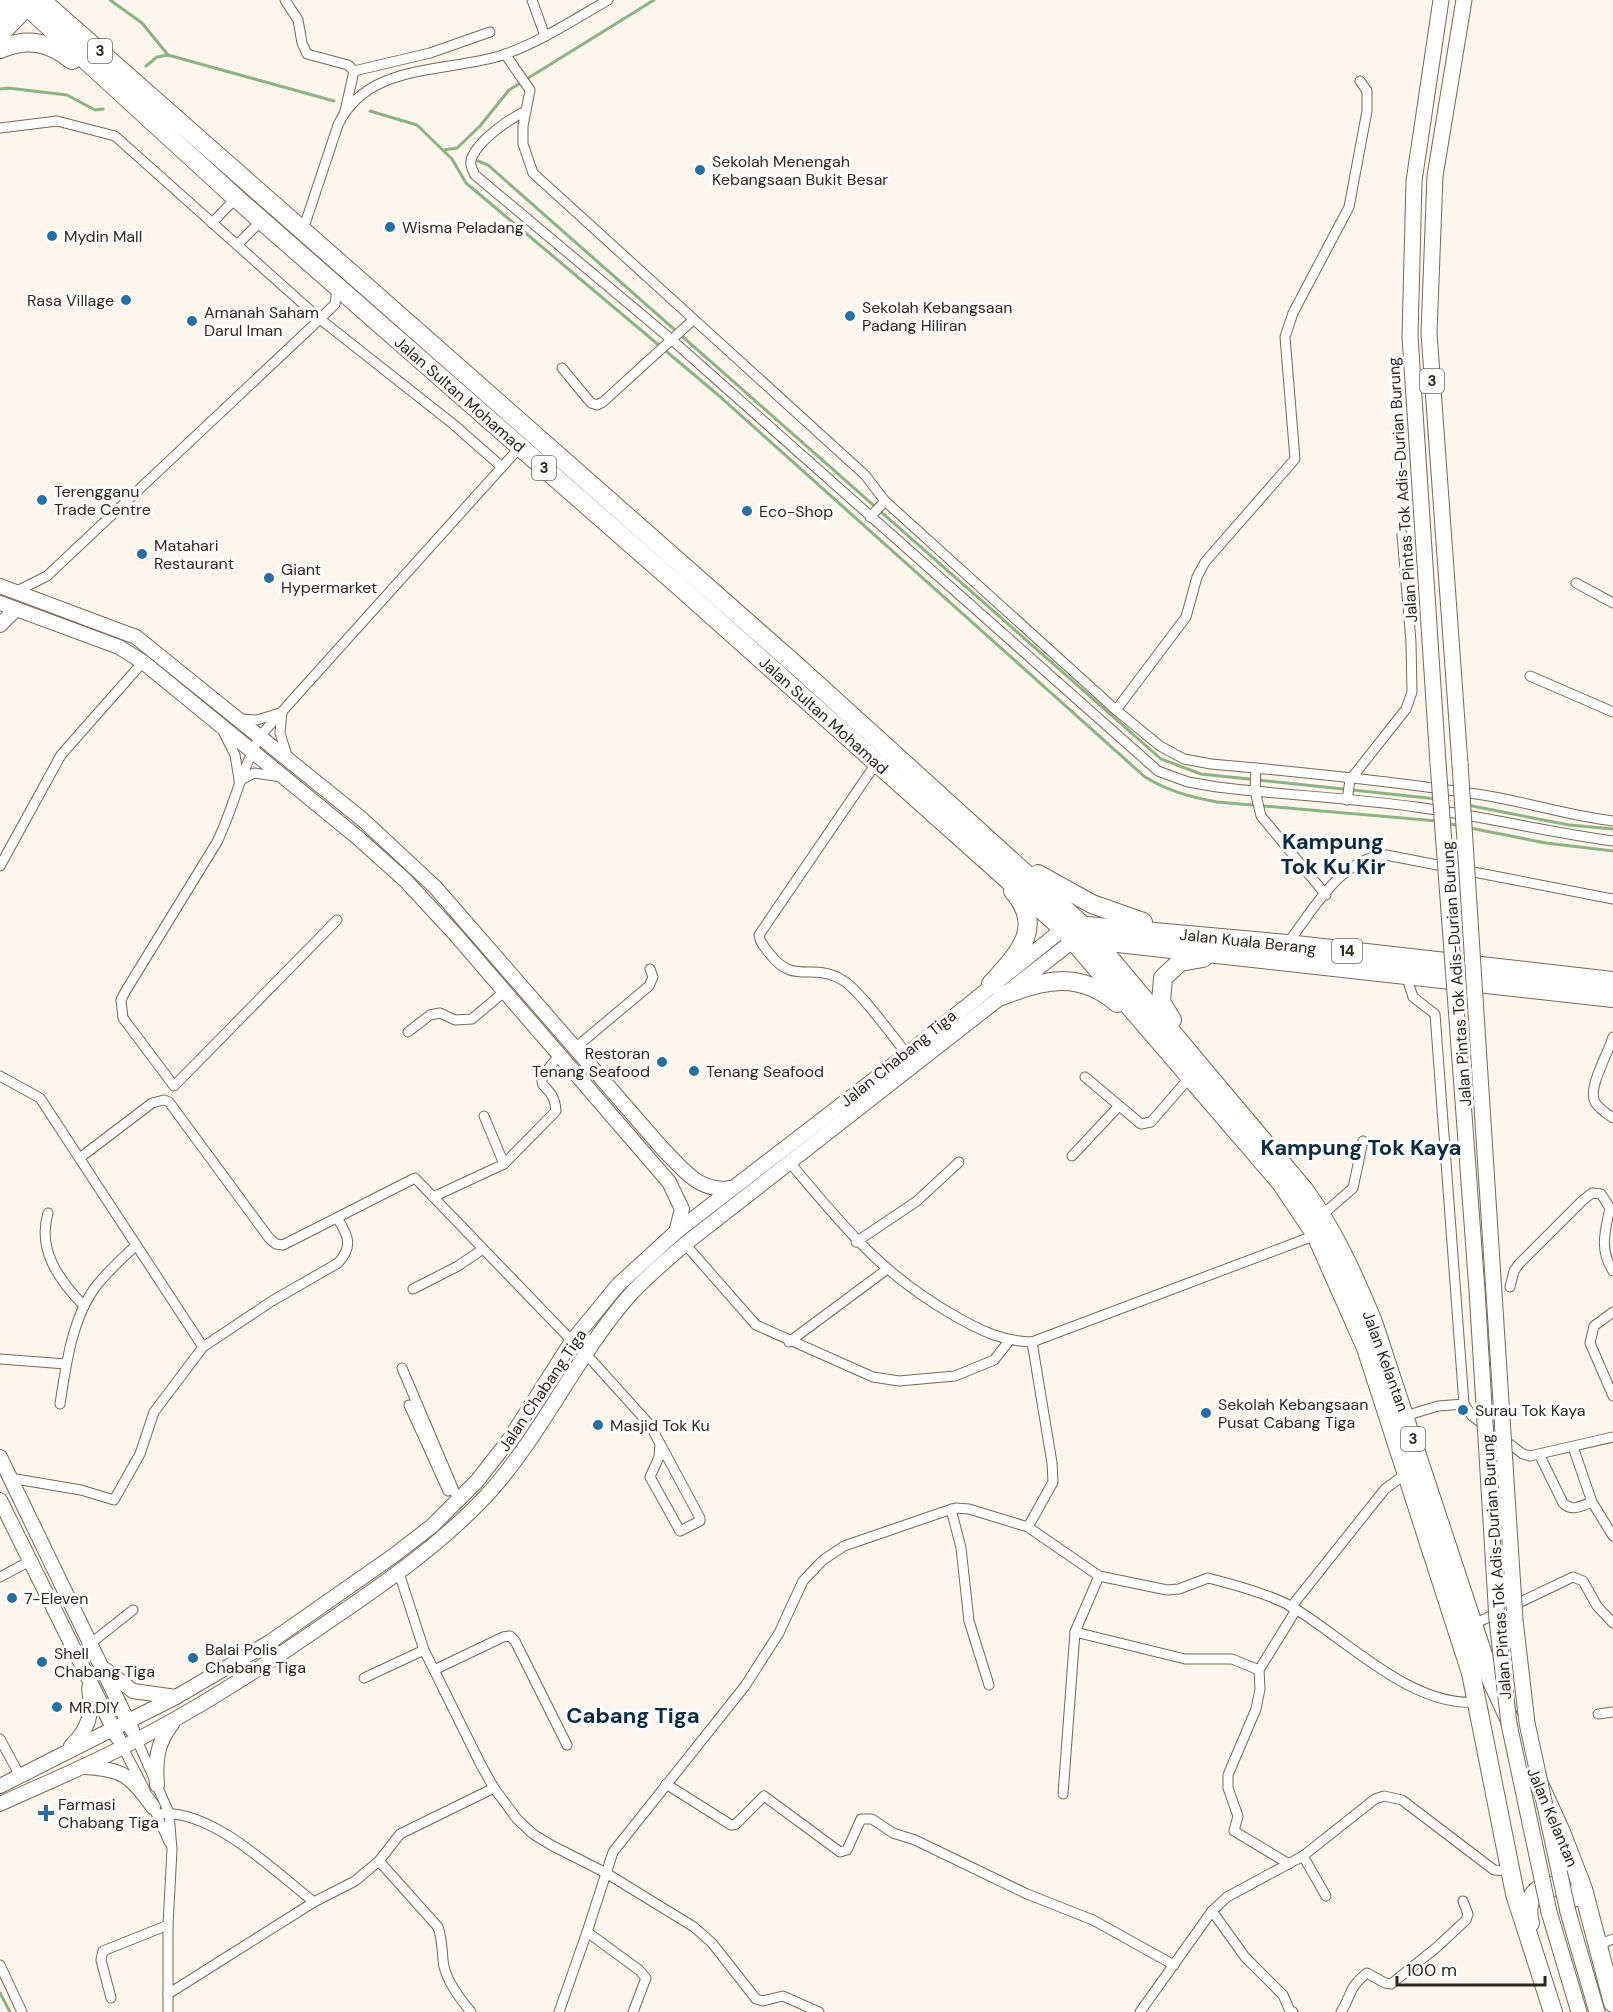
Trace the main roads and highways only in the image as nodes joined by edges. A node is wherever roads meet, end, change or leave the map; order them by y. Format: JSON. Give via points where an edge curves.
{"nodes":[{"id":1,"x":54,"y":0,"type":"edge"},
{"id":2,"x":1442,"y":0,"type":"edge"},
{"id":3,"x":1464,"y":0,"type":"edge"},
{"id":4,"x":25,"y":1,"type":"edge"},
{"id":5,"x":0,"y":13,"type":"edge"},
{"id":6,"x":0,"y":34,"type":"edge"},
{"id":7,"x":0,"y":49,"type":"edge"},
{"id":8,"x":159,"y":101,"type":"junction"},
{"id":9,"x":146,"y":115,"type":"junction"},
{"id":10,"x":0,"y":586,"type":"edge"},
{"id":11,"x":0,"y":603,"type":"edge"},
{"id":12,"x":16,"y":609,"type":"junction"},
{"id":13,"x":0,"y":625,"type":"edge"},
{"id":14,"x":978,"y":830,"type":"junction"},
{"id":15,"x":984,"y":857,"type":"junction"},
{"id":16,"x":1073,"y":931,"type":"junction"},
{"id":17,"x":1183,"y":934,"type":"junction"},
{"id":18,"x":1096,"y":940,"type":"junction"},
{"id":19,"x":1250,"y":957,"type":"junction"},
{"id":20,"x":1613,"y":981,"type":"edge"},
{"id":21,"x":997,"y":990,"type":"junction"},
{"id":22,"x":1613,"y":998,"type":"edge"},
{"id":23,"x":1152,"y":1034,"type":"junction"},
{"id":24,"x":1191,"y":1053,"type":"junction"},
{"id":25,"x":630,"y":1111,"type":"junction"},
{"id":26,"x":617,"y":1121,"type":"junction"},
{"id":27,"x":733,"y":1188,"type":"junction"},
{"id":28,"x":676,"y":1232,"type":"junction"},
{"id":29,"x":0,"y":1457,"type":"edge"},
{"id":30,"x":0,"y":1500,"type":"edge"},
{"id":31,"x":4,"y":1521,"type":"edge"},
{"id":32,"x":97,"y":1660,"type":"junction"},
{"id":33,"x":88,"y":1680,"type":"junction"},
{"id":34,"x":176,"y":1697,"type":"junction"},
{"id":35,"x":175,"y":1719,"type":"junction"},
{"id":36,"x":128,"y":1722,"type":"junction"},
{"id":37,"x":114,"y":1730,"type":"junction"},
{"id":38,"x":137,"y":1740,"type":"junction"},
{"id":39,"x":123,"y":1748,"type":"junction"},
{"id":40,"x":60,"y":1756,"type":"junction"},
{"id":41,"x":82,"y":1767,"type":"junction"},
{"id":42,"x":156,"y":1785,"type":"road end"},
{"id":43,"x":0,"y":1786,"type":"edge"},
{"id":44,"x":0,"y":1804,"type":"edge"},
{"id":45,"x":155,"y":1810,"type":"road end"},
{"id":46,"x":1601,"y":1944,"type":"edge"},
{"id":47,"x":1613,"y":2005,"type":"edge"},
{"id":48,"x":1553,"y":2012,"type":"edge"},
{"id":49,"x":1579,"y":2012,"type":"edge"},
{"id":50,"x":1597,"y":2012,"type":"edge"}],
"edges":[{"from":1,"to":8,"type":"highway","name":"Jalan Sultan Mohamad","number":"3"},
{"from":2,"to":49,"type":"main road","name":"Jalan Pintas Tok Adis-Durian Burung","bridge":true,"via":[[1414,181],[1410,336],[1438,764],[1498,1631],[1509,1724],[1550,1912]]},
{"from":3,"to":50,"type":"main road","name":"Jalan Pintas Tok Adis-Durian Burung","number":"3","bridge":true,"via":[[1435,176],[1429,333],[1515,1620],[1527,1724],[1568,1912]]},
{"from":4,"to":5,"type":"highway"},
{"from":4,"to":6,"type":"highway"},
{"from":4,"to":8,"type":"highway","name":"Jalan Sultan Mohamad","number":"3"},
{"from":4,"to":9,"type":"highway","name":"Jalan Sultan Mohamad","number":"3"},
{"from":7,"to":9,"type":"highway","via":[[15,43],[36,42],[56,48]]},
{"from":8,"to":14,"type":"highway","name":"Jalan Sultan Mohamad","number":"3"},
{"from":9,"to":15,"type":"highway","name":"Jalan Sultan Mohamad","number":"3"},
{"from":10,"to":25,"type":"main road","via":[[136,637],[288,759],[417,868]]},
{"from":11,"to":12,"type":"main road"},
{"from":12,"to":13,"type":"main road"},
{"from":12,"to":26,"type":"main road","via":[[119,647],[143,662],[286,778],[405,880]]},
{"from":14,"to":16,"type":"highway","name":"Jalan Sultan Mohamad","number":"3"},
{"from":14,"to":17,"type":"highway","via":[[1072,894],[1115,913]]},
{"from":15,"to":16,"type":"highway","name":"Jalan Sultan Mohamad","number":"3"},
{"from":15,"to":21,"type":"highway","via":[[1019,897],[1028,921],[1021,951]]},
{"from":16,"to":17,"type":"highway","name":"Jalan Kuala Berang","number":"14"},
{"from":16,"to":18,"type":"highway","name":"Jalan Kelantan","number":"3"},
{"from":16,"to":21,"type":"main road","name":"Jalan Chabang Tiga"},
{"from":16,"to":23,"type":"highway","name":"Jalan Kelantan","number":"3"},
{"from":17,"to":20,"type":"highway","name":"Jalan Kuala Berang","number":"14"},
{"from":18,"to":19,"type":"highway","name":"Jalan Kuala Berang","number":"14"},
{"from":18,"to":24,"type":"highway","name":"Jalan Kelantan","number":"3"},
{"from":19,"to":22,"type":"highway","name":"Jalan Kuala Berang","number":"14"},
{"from":19,"to":24,"type":"highway","via":[[1195,958],[1180,962],[1163,978],[1161,1002]]},
{"from":21,"to":23,"type":"highway","via":[[1043,982],[1089,984],[1103,990]]},
{"from":21,"to":27,"type":"main road","name":"Jalan Chabang Tiga"},
{"from":21,"to":35,"type":"main road","name":"Jalan Chabang Tiga","via":[[791,1164],[685,1244],[628,1297],[523,1450],[488,1494],[442,1540],[277,1657]]},
{"from":23,"to":48,"type":"highway","name":"Jalan Kelantan","number":"3","via":[[1281,1183],[1316,1235],[1366,1348],[1478,1702],[1520,1915]]},
{"from":24,"to":46,"type":"highway","name":"Jalan Kelantan","number":"3","via":[[1322,1215],[1369,1312],[1491,1679],[1568,1850]]},
{"from":25,"to":26,"type":"main road"},
{"from":25,"to":27,"type":"main road","via":[[691,1178],[718,1190]]},
{"from":26,"to":28,"type":"main road","via":[[675,1192],[682,1209]]},
{"from":27,"to":28,"type":"main road","name":"Jalan Chabang Tiga"},
{"from":28,"to":34,"type":"main road","name":"Jalan Chabang Tiga","via":[[618,1285],[572,1341],[477,1481],[432,1526],[285,1631]]},
{"from":29,"to":32,"type":"main road"},
{"from":30,"to":31,"type":"main road"},
{"from":31,"to":33,"type":"main road","via":[[30,1561]]},
{"from":32,"to":34,"type":"main road","via":[[134,1690]]},
{"from":32,"to":36,"type":"main road"},
{"from":33,"to":37,"type":"main road"},
{"from":33,"to":40,"type":"main road","via":[[89,1722],[83,1735]]},
{"from":34,"to":36,"type":"main road","name":"Jalan Chabang Tiga"},
{"from":35,"to":38,"type":"main road","name":"Jalan Chabang Tiga"},
{"from":35,"to":42,"type":"main road","via":[[157,1751]]},
{"from":36,"to":37,"type":"main road","name":"Jalan Chabang Tiga"},
{"from":36,"to":38,"type":"main road"},
{"from":37,"to":39,"type":"main road"},
{"from":37,"to":40,"type":"main road","name":"Jalan Chabang Tiga"},
{"from":38,"to":39,"type":"main road","name":"Jalan Chabang Tiga"},
{"from":39,"to":41,"type":"main road","name":"Jalan Chabang Tiga"},
{"from":40,"to":43,"type":"main road","name":"Jalan Chabang Tiga"},
{"from":41,"to":44,"type":"main road","name":"Jalan Chabang Tiga"},
{"from":41,"to":45,"type":"main road","via":[[120,1771]]},
{"from":46,"to":47,"type":"highway","name":"Jalan Kelantan","number":"3"},
{"from":46,"to":48,"type":"highway","via":[[1566,1890],[1543,1887],[1532,1896],[1528,1917]]}]}
